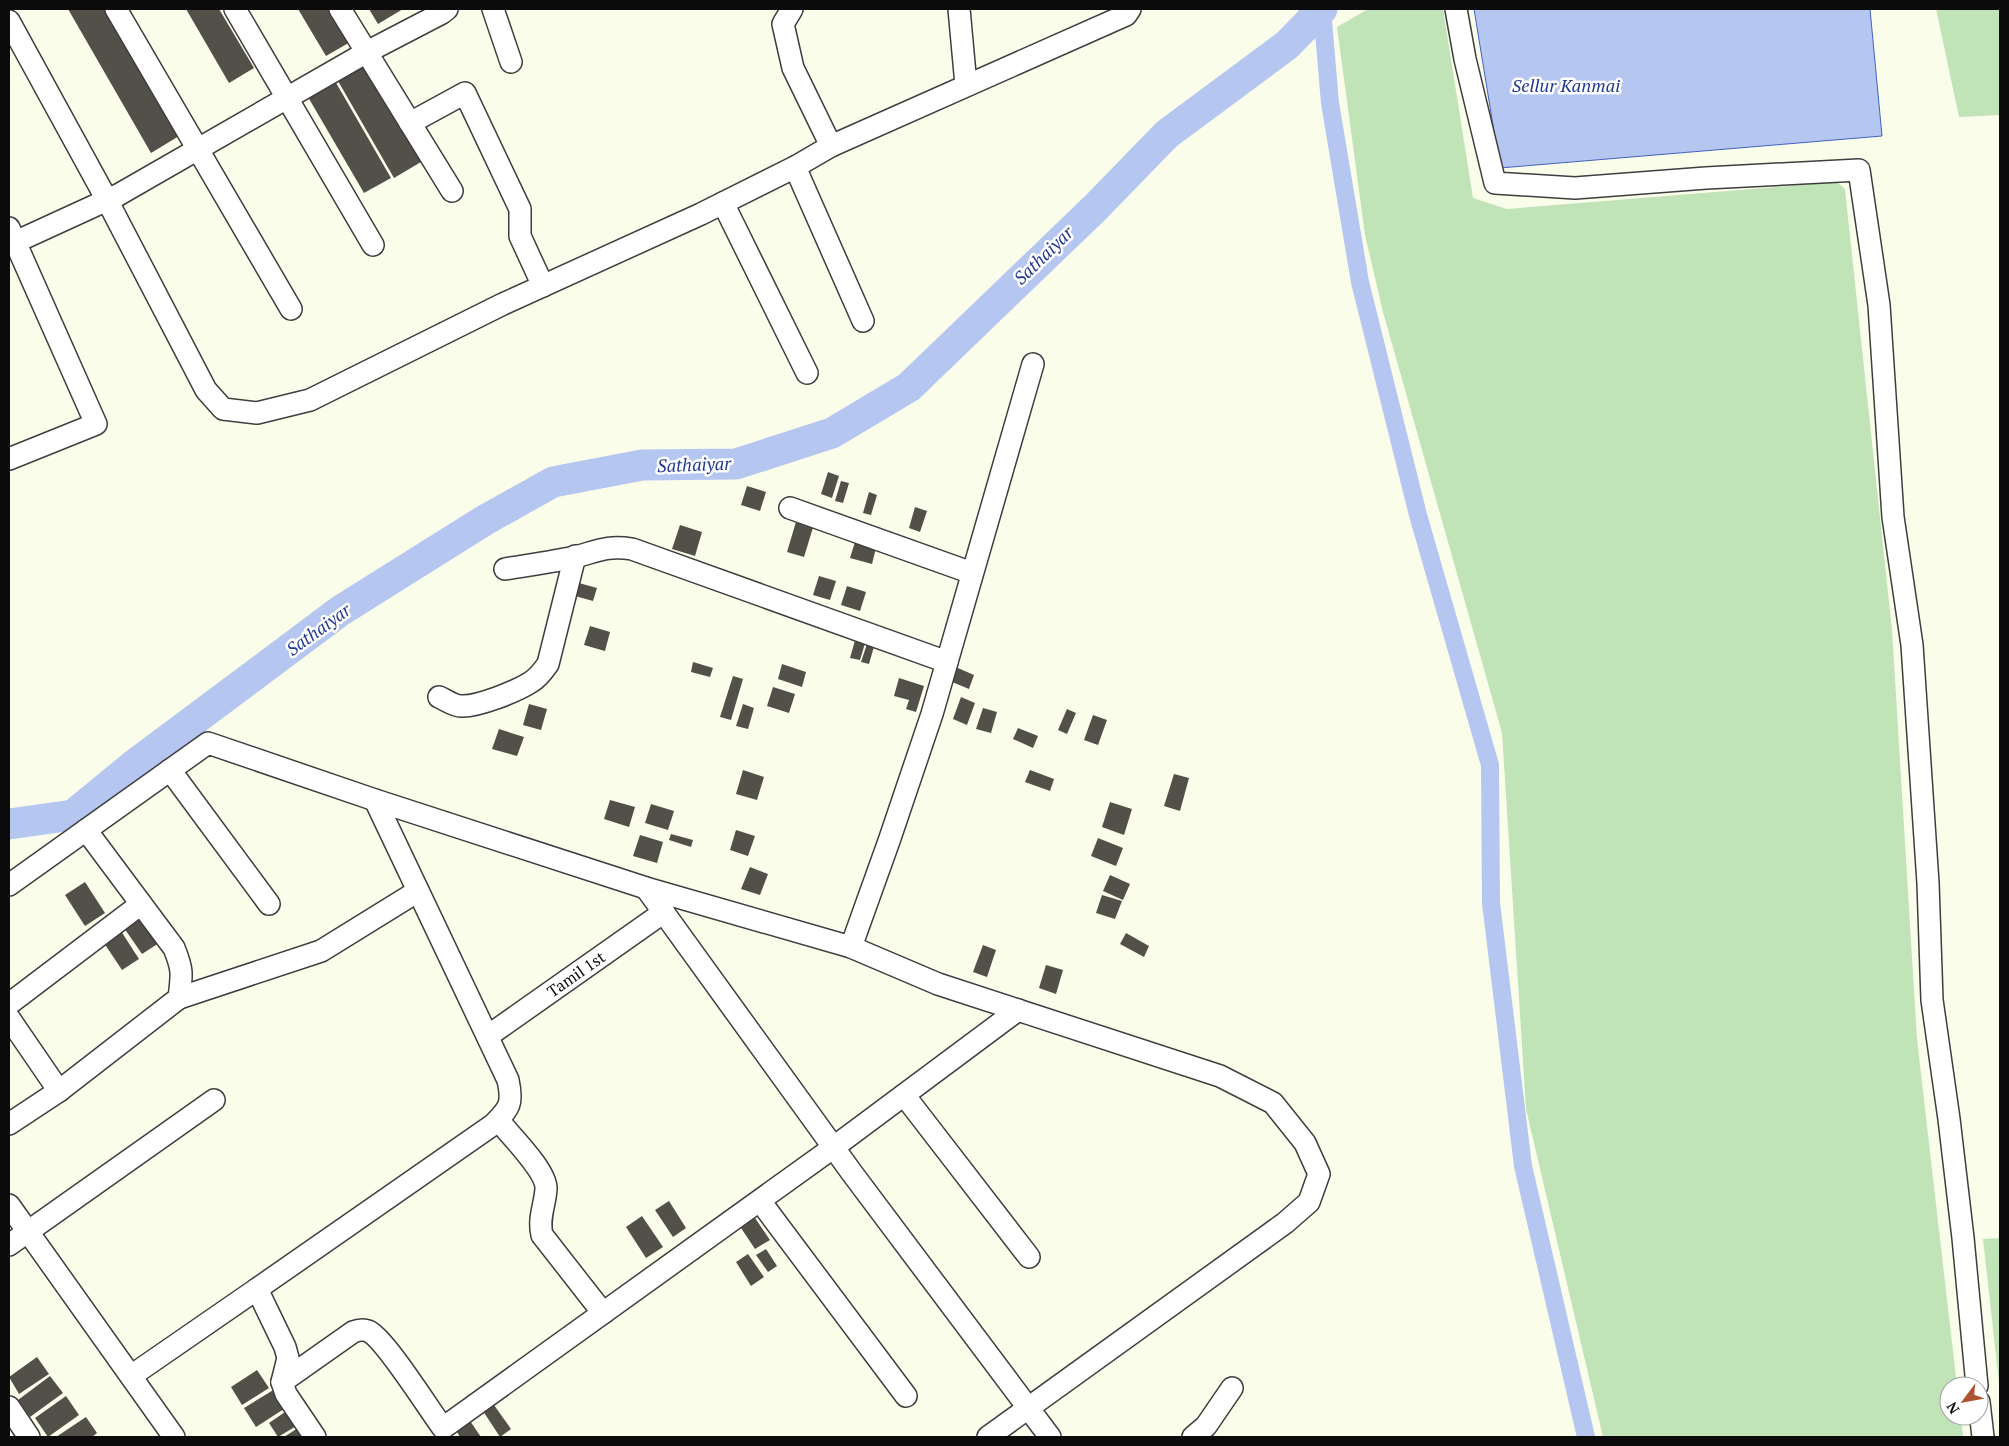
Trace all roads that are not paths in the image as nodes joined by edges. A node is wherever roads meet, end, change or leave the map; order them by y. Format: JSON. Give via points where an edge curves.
{"nodes":[{"id":1,"x":116,"y":9,"type":"edge"},
{"id":2,"x":235,"y":9,"type":"edge"},
{"id":3,"x":340,"y":9,"type":"edge"},
{"id":4,"x":446,"y":9,"type":"edge"},
{"id":5,"x":493,"y":9,"type":"edge"},
{"id":6,"x":792,"y":9,"type":"edge"},
{"id":7,"x":959,"y":9,"type":"edge"},
{"id":8,"x":1130,"y":9,"type":"edge"},
{"id":9,"x":1456,"y":9,"type":"edge"},
{"id":10,"x":9,"y":21,"type":"edge"},
{"id":11,"x":366,"y":52,"type":"junction"},
{"id":12,"x":511,"y":62,"type":"dead end"},
{"id":13,"x":966,"y":85,"type":"junction"},
{"id":14,"x":287,"y":98,"type":"junction"},
{"id":15,"x":410,"y":123,"type":"junction"},
{"id":16,"x":831,"y":146,"type":"junction"},
{"id":17,"x":198,"y":150,"type":"junction"},
{"id":18,"x":795,"y":167,"type":"junction"},
{"id":19,"x":452,"y":191,"type":"dead end"},
{"id":20,"x":107,"y":200,"type":"junction"},
{"id":21,"x":723,"y":203,"type":"junction"},
{"id":22,"x":11,"y":238,"type":"edge"},
{"id":23,"x":373,"y":246,"type":"dead end"},
{"id":24,"x":543,"y":286,"type":"junction"},
{"id":25,"x":291,"y":309,"type":"dead end"},
{"id":26,"x":863,"y":321,"type":"dead end"},
{"id":27,"x":1033,"y":364,"type":"dead end"},
{"id":28,"x":807,"y":372,"type":"dead end"},
{"id":29,"x":9,"y":459,"type":"edge"},
{"id":30,"x":790,"y":508,"type":"dead end"},
{"id":31,"x":575,"y":556,"type":"junction"},
{"id":32,"x":506,"y":569,"type":"dead end"},
{"id":33,"x":972,"y":573,"type":"junction"},
{"id":34,"x":947,"y":662,"type":"junction"},
{"id":35,"x":439,"y":697,"type":"dead end"},
{"id":36,"x":170,"y":770,"type":"junction"},
{"id":37,"x":375,"y":800,"type":"junction"},
{"id":38,"x":86,"y":830,"type":"junction"},
{"id":39,"x":9,"y":885,"type":"edge"},
{"id":40,"x":646,"y":888,"type":"junction"},
{"id":41,"x":418,"y":891,"type":"junction"},
{"id":42,"x":141,"y":904,"type":"junction"},
{"id":43,"x":269,"y":904,"type":"dead end"},
{"id":44,"x":664,"y":912,"type":"junction"},
{"id":45,"x":851,"y":947,"type":"junction"},
{"id":46,"x":179,"y":998,"type":"junction"},
{"id":47,"x":9,"y":1004,"type":"edge"},
{"id":48,"x":1018,"y":1010,"type":"junction"},
{"id":49,"x":9,"y":1018,"type":"edge"},
{"id":50,"x":488,"y":1036,"type":"junction"},
{"id":51,"x":59,"y":1091,"type":"junction"},
{"id":52,"x":904,"y":1095,"type":"junction"},
{"id":53,"x":214,"y":1100,"type":"dead end"},
{"id":54,"x":498,"y":1120,"type":"junction"},
{"id":55,"x":9,"y":1124,"type":"edge"},
{"id":56,"x":834,"y":1148,"type":"junction"},
{"id":57,"x":760,"y":1201,"type":"junction"},
{"id":58,"x":9,"y":1205,"type":"edge"},
{"id":59,"x":28,"y":1232,"type":"junction"},
{"id":60,"x":9,"y":1245,"type":"edge"},
{"id":61,"x":1029,"y":1257,"type":"dead end"},
{"id":62,"x":257,"y":1289,"type":"junction"},
{"id":63,"x":603,"y":1313,"type":"junction"},
{"id":64,"x":131,"y":1376,"type":"junction"},
{"id":65,"x":1976,"y":1376,"type":"edge"},
{"id":66,"x":282,"y":1382,"type":"junction"},
{"id":67,"x":1232,"y":1388,"type":"dead end"},
{"id":68,"x":906,"y":1396,"type":"dead end"},
{"id":69,"x":9,"y":1407,"type":"edge"},
{"id":70,"x":1029,"y":1408,"type":"junction"},
{"id":71,"x":437,"y":1433,"type":"edge"},
{"id":72,"x":170,"y":1436,"type":"edge"},
{"id":73,"x":29,"y":1437,"type":"edge"},
{"id":74,"x":315,"y":1437,"type":"edge"},
{"id":75,"x":988,"y":1437,"type":"edge"},
{"id":76,"x":1050,"y":1437,"type":"edge"},
{"id":77,"x":1193,"y":1437,"type":"edge"}],
"edges":[{"from":1,"to":17,"type":"street"},
{"from":2,"to":14,"type":"street"},
{"from":3,"to":11,"type":"street"},
{"from":4,"to":11,"type":"street"},
{"from":5,"to":12,"type":"street"},
{"from":6,"to":16,"type":"street","via":[[783,24],[793,68]]},
{"from":7,"to":13,"type":"street"},
{"from":8,"to":13,"type":"street","via":[[1126,15]]},
{"from":9,"to":65,"type":"street","via":[[1496,182],[1575,188],[1859,170],[1879,304],[1893,517],[1912,645],[1928,883],[1932,1000],[1961,1220]]},
{"from":10,"to":20,"type":"street"},
{"from":11,"to":14,"type":"street"},
{"from":11,"to":15,"type":"street"},
{"from":13,"to":16,"type":"street"},
{"from":14,"to":17,"type":"street"},
{"from":14,"to":23,"type":"street"},
{"from":15,"to":19,"type":"street"},
{"from":15,"to":24,"type":"street","via":[[465,93],[520,209],[520,236]]},
{"from":16,"to":18,"type":"street"},
{"from":17,"to":20,"type":"street"},
{"from":17,"to":25,"type":"street"},
{"from":18,"to":21,"type":"street"},
{"from":18,"to":26,"type":"street"},
{"from":20,"to":22,"type":"street"},
{"from":20,"to":24,"type":"street","via":[[206,390],[223,409],[258,413],[310,400]]},
{"from":21,"to":24,"type":"street"},
{"from":21,"to":28,"type":"street"},
{"from":22,"to":29,"type":"street","via":[[96,424]]},
{"from":27,"to":33,"type":"street"},
{"from":30,"to":33,"type":"street"},
{"from":31,"to":32,"type":"street"},
{"from":31,"to":34,"type":"street","via":[[615,546],[632,549]]},
{"from":31,"to":35,"type":"street","via":[[548,664],[540,675],[530,683],[472,706],[458,706]]},
{"from":33,"to":34,"type":"street"},
{"from":34,"to":45,"type":"street","via":[[905,795]]},
{"from":36,"to":37,"type":"street","via":[[208,743]]},
{"from":36,"to":38,"type":"street"},
{"from":36,"to":43,"type":"street"},
{"from":37,"to":40,"type":"street"},
{"from":37,"to":41,"type":"street"},
{"from":38,"to":39,"type":"street"},
{"from":38,"to":42,"type":"street"},
{"from":40,"to":44,"type":"street"},
{"from":40,"to":45,"type":"street"},
{"from":41,"to":46,"type":"street","via":[[321,951]]},
{"from":41,"to":50,"type":"street"},
{"from":42,"to":46,"type":"street","via":[[174,948],[182,967]]},
{"from":42,"to":47,"type":"street"},
{"from":44,"to":50,"type":"street","name":"Tamil 1st"},
{"from":44,"to":56,"type":"street"},
{"from":45,"to":48,"type":"street","via":[[938,984]]},
{"from":46,"to":51,"type":"street"},
{"from":48,"to":52,"type":"street"},
{"from":48,"to":70,"type":"street","via":[[1220,1076],[1273,1103],[1305,1143],[1319,1174],[1309,1202],[1285,1223]]},
{"from":49,"to":51,"type":"street"},
{"from":50,"to":54,"type":"street","via":[[512,1096],[509,1109]]},
{"from":51,"to":55,"type":"street"},
{"from":52,"to":56,"type":"street"},
{"from":52,"to":61,"type":"street"},
{"from":53,"to":59,"type":"street"},
{"from":54,"to":62,"type":"street"},
{"from":54,"to":63,"type":"street","via":[[542,1174],[546,1187],[540,1224],[542,1234]]},
{"from":56,"to":57,"type":"street"},
{"from":56,"to":70,"type":"street"},
{"from":57,"to":63,"type":"street"},
{"from":57,"to":68,"type":"street"},
{"from":58,"to":59,"type":"street"},
{"from":59,"to":60,"type":"street"},
{"from":59,"to":64,"type":"street"},
{"from":62,"to":64,"type":"street"},
{"from":62,"to":66,"type":"street","via":[[288,1358]]},
{"from":63,"to":71,"type":"street"},
{"from":64,"to":72,"type":"street"},
{"from":66,"to":71,"type":"street","via":[[353,1332],[370,1331],[384,1344]]},
{"from":66,"to":74,"type":"street","via":[[286,1394]]},
{"from":67,"to":77,"type":"street","via":[[1206,1426]]},
{"from":69,"to":73,"type":"street"},
{"from":70,"to":75,"type":"street"},
{"from":70,"to":76,"type":"street"}]}
